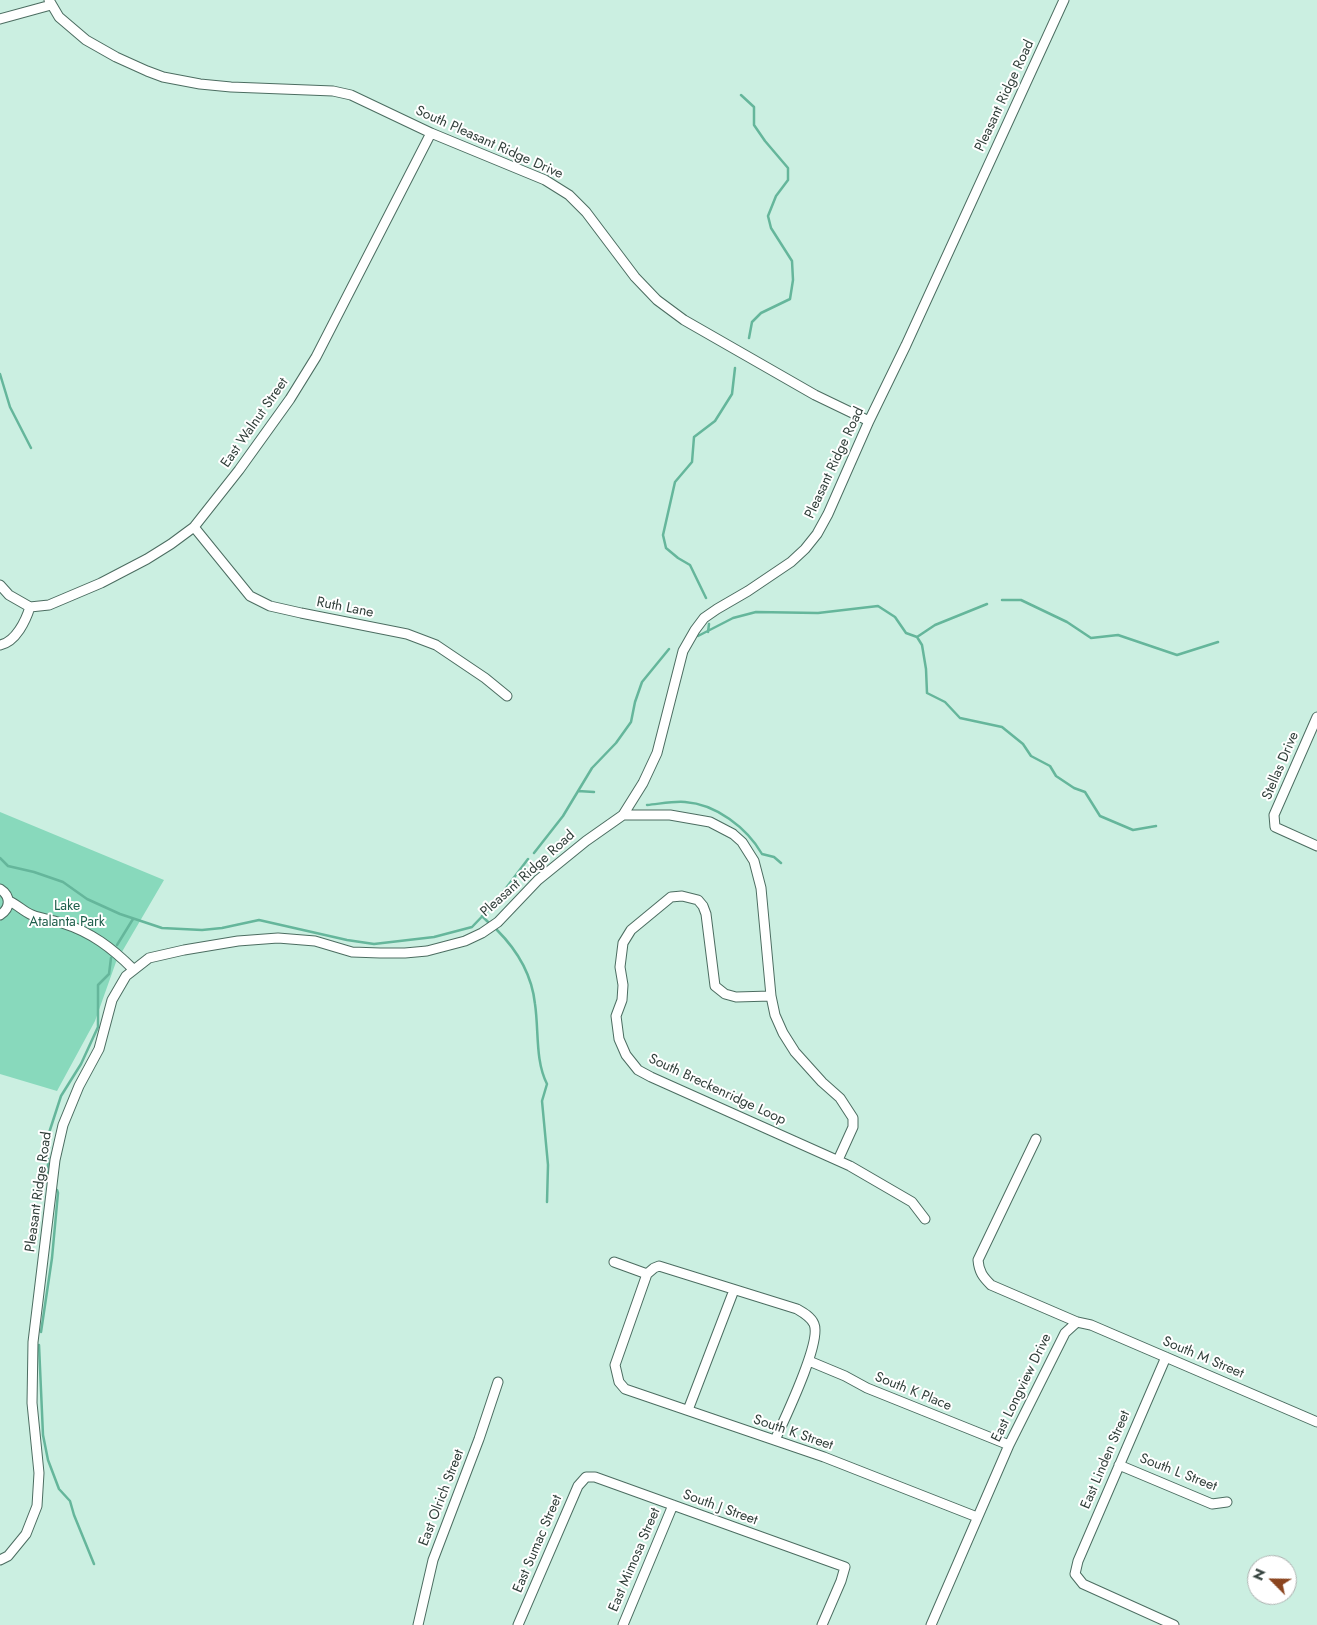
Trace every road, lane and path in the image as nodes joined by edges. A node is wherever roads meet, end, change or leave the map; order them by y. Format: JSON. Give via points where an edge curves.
{"nodes":[{"id":1,"x":1064,"y":0,"type":"edge"},
{"id":2,"x":50,"y":3,"type":"edge"},
{"id":3,"x":0,"y":19,"type":"edge"},
{"id":4,"x":431,"y":133,"type":"junction"},
{"id":5,"x":869,"y":421,"type":"junction"},
{"id":6,"x":194,"y":527,"type":"junction"},
{"id":7,"x":0,"y":585,"type":"edge"},
{"id":8,"x":30,"y":607,"type":"junction"},
{"id":9,"x":0,"y":645,"type":"edge"},
{"id":10,"x":507,"y":696,"type":"dead end"},
{"id":11,"x":1317,"y":717,"type":"edge"},
{"id":12,"x":623,"y":815,"type":"junction"},
{"id":13,"x":1317,"y":846,"type":"edge"},
{"id":14,"x":0,"y":889,"type":"edge"},
{"id":15,"x":9,"y":901,"type":"junction"},
{"id":16,"x":0,"y":915,"type":"edge"},
{"id":17,"x":133,"y":969,"type":"junction"},
{"id":18,"x":771,"y":996,"type":"junction"},
{"id":19,"x":1036,"y":1139,"type":"dead end"},
{"id":20,"x":838,"y":1160,"type":"junction"},
{"id":21,"x":925,"y":1219,"type":"dead end"},
{"id":22,"x":614,"y":1262,"type":"dead end"},
{"id":23,"x":647,"y":1274,"type":"junction"},
{"id":24,"x":734,"y":1290,"type":"junction"},
{"id":25,"x":1077,"y":1322,"type":"junction"},
{"id":26,"x":1166,"y":1357,"type":"junction"},
{"id":27,"x":809,"y":1361,"type":"junction"},
{"id":28,"x":498,"y":1382,"type":"dead end"},
{"id":29,"x":688,"y":1410,"type":"junction"},
{"id":30,"x":1317,"y":1422,"type":"edge"},
{"id":31,"x":775,"y":1440,"type":"junction"},
{"id":32,"x":1009,"y":1445,"type":"junction"},
{"id":33,"x":1119,"y":1465,"type":"junction"},
{"id":34,"x":586,"y":1477,"type":"joint"},
{"id":35,"x":1227,"y":1502,"type":"dead end"},
{"id":36,"x":673,"y":1505,"type":"junction"},
{"id":37,"x":976,"y":1517,"type":"junction"},
{"id":38,"x":0,"y":1560,"type":"edge"},
{"id":39,"x":418,"y":1625,"type":"edge"},
{"id":40,"x":518,"y":1625,"type":"edge"},
{"id":41,"x":623,"y":1625,"type":"edge"},
{"id":42,"x":822,"y":1625,"type":"edge"},
{"id":43,"x":931,"y":1625,"type":"edge"},
{"id":44,"x":1174,"y":1625,"type":"edge"}],
"edges":[{"from":1,"to":5,"type":"street","name":"Pleasant Ridge Road"},
{"from":2,"to":3,"type":"street"},
{"from":2,"to":4,"type":"street","name":"South Pleasant Ridge Drive","via":[[59,17],[86,40],[116,58],[163,77],[231,87],[333,91],[351,95]]},
{"from":4,"to":5,"type":"street","name":"South Pleasant Ridge Drive","via":[[544,180],[569,195],[657,300],[684,320],[806,390]]},
{"from":4,"to":6,"type":"street","name":"East Walnut Street","via":[[316,357],[244,464]]},
{"from":5,"to":12,"type":"street","name":"Pleasant Ridge Road","via":[[828,514],[805,549],[777,572],[704,618],[695,630],[683,651],[657,753]]},
{"from":6,"to":8,"type":"street","name":"East Walnut Street","via":[[148,559],[101,583],[49,605]]},
{"from":6,"to":10,"type":"street","name":"Ruth Lane","via":[[250,596],[278,608],[407,634],[436,645]]},
{"from":7,"to":8,"type":"street","via":[[9,595]]},
{"from":8,"to":9,"type":"street","via":[[24,625]]},
{"from":11,"to":13,"type":"street","name":"Stellas Drive","via":[[1274,815],[1276,827]]},
{"from":12,"to":17,"type":"street","name":"Pleasant Ridge Road","via":[[538,880],[498,922],[465,941],[405,953],[352,952],[315,941],[278,938],[238,941],[149,958]]},
{"from":12,"to":18,"type":"street","via":[[670,815],[697,819],[710,822],[742,842],[754,861],[761,888]]},
{"from":14,"to":15,"type":"street"},
{"from":15,"to":16,"type":"street"},
{"from":15,"to":17,"type":"street","via":[[29,914],[88,932],[107,944]]},
{"from":17,"to":38,"type":"street","name":"Pleasant Ridge Road","via":[[112,1000],[99,1049],[63,1125],[55,1160],[32,1342],[32,1403],[39,1473],[37,1506],[26,1534],[8,1556]]},
{"from":18,"to":20,"type":"street","via":[[783,1033],[808,1067],[840,1098],[853,1118],[853,1127]]},
{"from":18,"to":20,"type":"street","name":"South Breckenridge Loop","via":[[736,997],[715,986],[703,906],[698,900],[671,897],[631,930],[623,943],[620,967],[624,985],[616,1016],[619,1039],[626,1056],[638,1070]]},
{"from":19,"to":25,"type":"street","via":[[982,1251],[978,1268],[991,1285]]},
{"from":20,"to":21,"type":"street","name":"South Breckenridge Loop","via":[[912,1202]]},
{"from":22,"to":23,"type":"street"},
{"from":23,"to":24,"type":"street","via":[[659,1266]]},
{"from":23,"to":29,"type":"street","name":"South K Street","via":[[615,1365],[618,1382],[625,1389]]},
{"from":24,"to":27,"type":"street","via":[[797,1310],[810,1318],[816,1338]]},
{"from":24,"to":29,"type":"street"},
{"from":25,"to":26,"type":"street","name":"South M Street"},
{"from":25,"to":32,"type":"street","name":"East Longview Drive","via":[[1065,1333]]},
{"from":26,"to":30,"type":"street","name":"South M Street"},
{"from":26,"to":33,"type":"street","name":"East Linden Street"},
{"from":27,"to":31,"type":"street"},
{"from":27,"to":32,"type":"street","name":"South K Place"},
{"from":28,"to":39,"type":"street","name":"East Olrich Street","via":[[433,1560]]},
{"from":29,"to":31,"type":"street","name":"South K Street"},
{"from":31,"to":37,"type":"street","name":"South K Street"},
{"from":32,"to":37,"type":"street","name":"East Longview Drive"},
{"from":33,"to":35,"type":"street","name":"South L Street","via":[[1212,1504]]},
{"from":33,"to":44,"type":"street","name":"East Linden Street","via":[[1075,1574],[1083,1584]]},
{"from":34,"to":36,"type":"street","name":"South J Street","via":[[595,1477]]},
{"from":34,"to":40,"type":"street","name":"East Sumac Street","via":[[578,1486]]},
{"from":36,"to":41,"type":"street","name":"East Mimosa Street"},
{"from":36,"to":42,"type":"street","name":"South J Street","via":[[845,1567]]},
{"from":37,"to":43,"type":"street","name":"East Longview Drive"}]}
